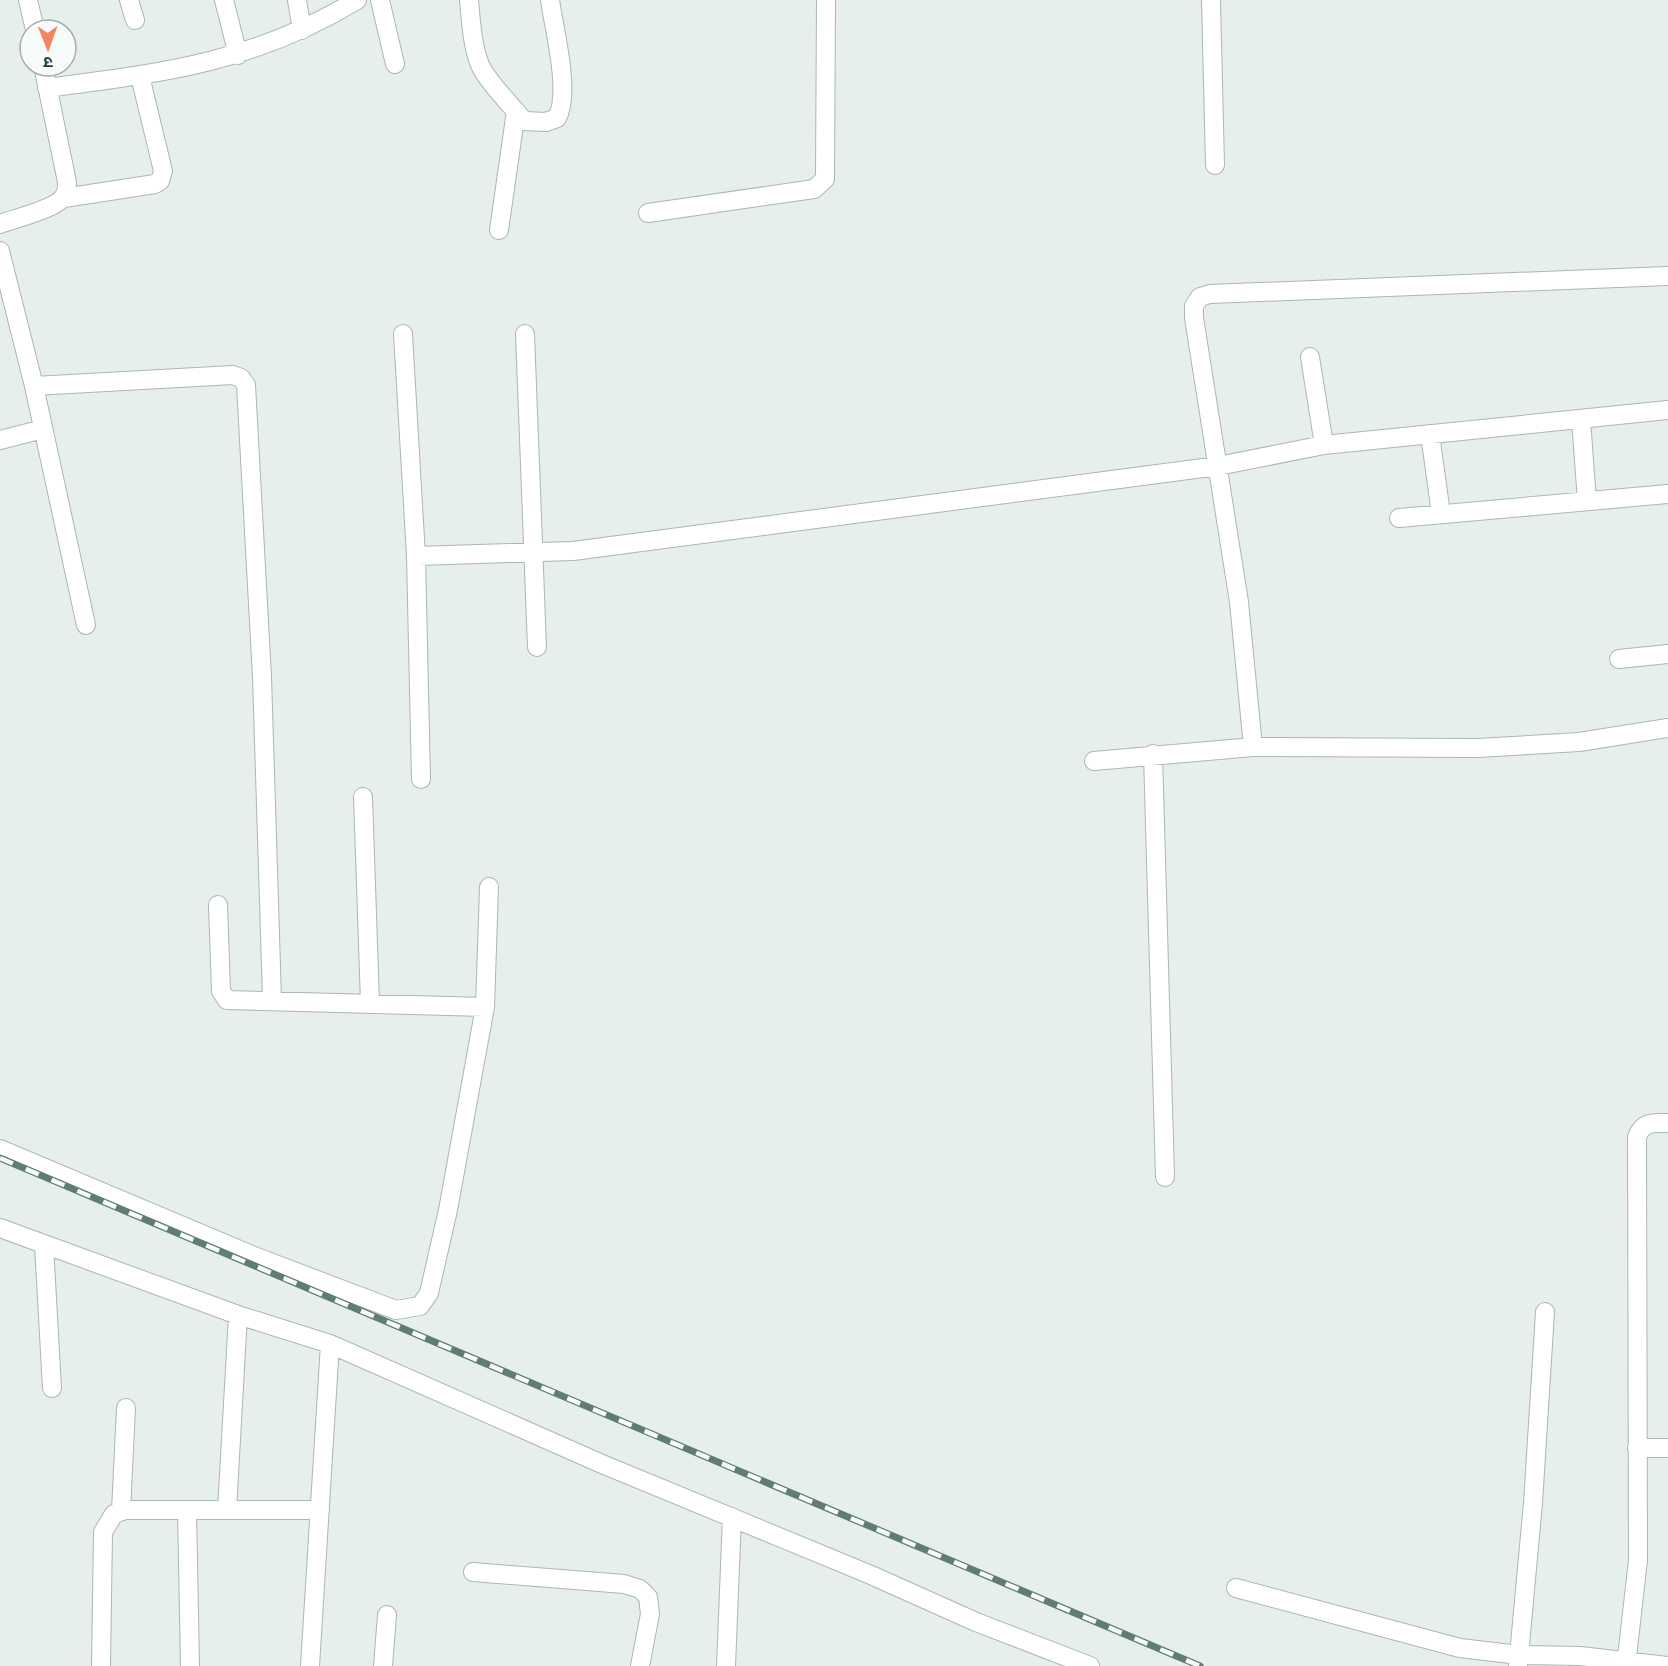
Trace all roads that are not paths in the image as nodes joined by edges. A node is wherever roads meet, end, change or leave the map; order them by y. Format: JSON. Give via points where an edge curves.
{"nodes":[{"id":1,"x":28,"y":0,"type":"edge"},
{"id":2,"x":129,"y":0,"type":"edge"},
{"id":3,"x":225,"y":0,"type":"edge"},
{"id":4,"x":297,"y":0,"type":"edge"},
{"id":5,"x":357,"y":0,"type":"edge"},
{"id":6,"x":380,"y":0,"type":"edge"},
{"id":7,"x":469,"y":0,"type":"edge"},
{"id":8,"x":550,"y":0,"type":"edge"},
{"id":9,"x":826,"y":0,"type":"edge"},
{"id":10,"x":1211,"y":0,"type":"edge"},
{"id":11,"x":32,"y":18,"type":"edge"},
{"id":12,"x":135,"y":20,"type":"dead end"},
{"id":13,"x":302,"y":30,"type":"junction"},
{"id":14,"x":238,"y":55,"type":"junction"},
{"id":15,"x":395,"y":64,"type":"dead end"},
{"id":16,"x":140,"y":76,"type":"junction"},
{"id":17,"x":45,"y":78,"type":"edge"},
{"id":18,"x":47,"y":88,"type":"junction"},
{"id":19,"x":516,"y":111,"type":"junction"},
{"id":20,"x":1215,"y":165,"type":"dead end"},
{"id":21,"x":64,"y":198,"type":"junction"},
{"id":22,"x":648,"y":213,"type":"dead end"},
{"id":23,"x":0,"y":224,"type":"edge"},
{"id":24,"x":499,"y":230,"type":"dead end"},
{"id":25,"x":0,"y":250,"type":"edge"},
{"id":26,"x":1668,"y":276,"type":"edge"},
{"id":27,"x":403,"y":334,"type":"dead end"},
{"id":28,"x":525,"y":334,"type":"dead end"},
{"id":29,"x":1310,"y":357,"type":"dead end"},
{"id":30,"x":34,"y":386,"type":"junction"},
{"id":31,"x":1668,"y":410,"type":"edge"},
{"id":32,"x":1581,"y":420,"type":"junction"},
{"id":33,"x":43,"y":429,"type":"junction"},
{"id":34,"x":1430,"y":434,"type":"junction"},
{"id":35,"x":0,"y":440,"type":"edge"},
{"id":36,"x":1324,"y":445,"type":"junction"},
{"id":37,"x":1218,"y":466,"type":"junction"},
{"id":38,"x":1668,"y":494,"type":"edge"},
{"id":39,"x":1587,"y":501,"type":"junction"},
{"id":40,"x":1442,"y":514,"type":"junction"},
{"id":41,"x":1399,"y":518,"type":"dead end"},
{"id":42,"x":532,"y":552,"type":"junction"},
{"id":43,"x":416,"y":556,"type":"junction"},
{"id":44,"x":86,"y":625,"type":"dead end"},
{"id":45,"x":537,"y":647,"type":"dead end"},
{"id":46,"x":1668,"y":654,"type":"edge"},
{"id":47,"x":1619,"y":659,"type":"dead end"},
{"id":48,"x":1668,"y":728,"type":"edge"},
{"id":49,"x":1253,"y":747,"type":"junction"},
{"id":50,"x":1154,"y":754,"type":"junction"},
{"id":51,"x":1094,"y":761,"type":"dead end"},
{"id":52,"x":420,"y":779,"type":"dead end"},
{"id":53,"x":363,"y":797,"type":"dead end"},
{"id":54,"x":489,"y":886,"type":"dead end"},
{"id":55,"x":218,"y":905,"type":"dead end"},
{"id":56,"x":272,"y":999,"type":"junction"},
{"id":57,"x":370,"y":1003,"type":"junction"},
{"id":58,"x":485,"y":1008,"type":"junction"},
{"id":59,"x":1668,"y":1123,"type":"edge"},
{"id":60,"x":0,"y":1149,"type":"edge"},
{"id":61,"x":1165,"y":1177,"type":"dead end"},
{"id":62,"x":0,"y":1228,"type":"edge"},
{"id":63,"x":22,"y":1237,"type":"junction"},
{"id":64,"x":0,"y":1240,"type":"edge"},
{"id":65,"x":44,"y":1245,"type":"junction"},
{"id":66,"x":1545,"y":1312,"type":"dead end"},
{"id":67,"x":238,"y":1315,"type":"junction"},
{"id":68,"x":330,"y":1344,"type":"junction"},
{"id":69,"x":52,"y":1388,"type":"dead end"},
{"id":70,"x":126,"y":1408,"type":"dead end"},
{"id":71,"x":1637,"y":1448,"type":"junction"},
{"id":72,"x":1668,"y":1448,"type":"edge"},
{"id":73,"x":187,"y":1510,"type":"junction"},
{"id":74,"x":227,"y":1510,"type":"junction"},
{"id":75,"x":320,"y":1510,"type":"junction"},
{"id":76,"x":121,"y":1511,"type":"junction"},
{"id":77,"x":732,"y":1517,"type":"junction"},
{"id":78,"x":473,"y":1572,"type":"dead end"},
{"id":79,"x":1236,"y":1588,"type":"dead end"},
{"id":80,"x":387,"y":1615,"type":"dead end"},
{"id":81,"x":1519,"y":1661,"type":"edge"},
{"id":82,"x":1626,"y":1663,"type":"edge"},
{"id":83,"x":101,"y":1666,"type":"edge"},
{"id":84,"x":190,"y":1666,"type":"edge"},
{"id":85,"x":310,"y":1666,"type":"edge"},
{"id":86,"x":383,"y":1666,"type":"edge"},
{"id":87,"x":640,"y":1666,"type":"edge"},
{"id":88,"x":726,"y":1666,"type":"edge"},
{"id":89,"x":1090,"y":1666,"type":"edge"},
{"id":90,"x":1668,"y":1666,"type":"edge"}],
"edges":[{"from":1,"to":11,"type":"street"},
{"from":2,"to":12,"type":"street"},
{"from":3,"to":14,"type":"street"},
{"from":4,"to":13,"type":"street"},
{"from":5,"to":13,"type":"street"},
{"from":6,"to":15,"type":"street"},
{"from":7,"to":19,"type":"street","via":[[480,65]]},
{"from":8,"to":19,"type":"street","via":[[562,109],[557,118],[546,122],[524,121]]},
{"from":9,"to":22,"type":"street","via":[[825,179],[814,189]]},
{"from":10,"to":20,"type":"street"},
{"from":13,"to":14,"type":"street"},
{"from":14,"to":16,"type":"street"},
{"from":16,"to":18,"type":"street"},
{"from":16,"to":21,"type":"street","via":[[163,171],[159,181]]},
{"from":17,"to":18,"type":"street"},
{"from":18,"to":21,"type":"street","via":[[67,182]]},
{"from":19,"to":24,"type":"street"},
{"from":21,"to":23,"type":"street"},
{"from":25,"to":30,"type":"street"},
{"from":26,"to":37,"type":"street","via":[[1372,286],[1200,297],[1194,306],[1194,318]]},
{"from":27,"to":43,"type":"street"},
{"from":28,"to":42,"type":"street"},
{"from":29,"to":36,"type":"street"},
{"from":30,"to":33,"type":"street"},
{"from":30,"to":56,"type":"street","via":[[233,375],[246,385],[262,676]]},
{"from":31,"to":32,"type":"street"},
{"from":32,"to":34,"type":"street"},
{"from":32,"to":39,"type":"street"},
{"from":33,"to":35,"type":"street"},
{"from":33,"to":44,"type":"street"},
{"from":34,"to":36,"type":"street"},
{"from":34,"to":40,"type":"street"},
{"from":36,"to":37,"type":"street"},
{"from":37,"to":42,"type":"street","via":[[573,551]]},
{"from":37,"to":49,"type":"street","via":[[1239,602]]},
{"from":38,"to":39,"type":"street"},
{"from":39,"to":40,"type":"street"},
{"from":40,"to":41,"type":"street"},
{"from":42,"to":43,"type":"street"},
{"from":42,"to":45,"type":"street"},
{"from":43,"to":52,"type":"street"},
{"from":46,"to":47,"type":"street"},
{"from":48,"to":49,"type":"street","via":[[1578,742],[1478,748]]},
{"from":49,"to":50,"type":"street"},
{"from":50,"to":51,"type":"street"},
{"from":50,"to":61,"type":"street"},
{"from":53,"to":57,"type":"street"},
{"from":54,"to":58,"type":"street"},
{"from":55,"to":56,"type":"street","via":[[223,997]]},
{"from":56,"to":57,"type":"street"},
{"from":57,"to":58,"type":"street"},
{"from":58,"to":60,"type":"street","via":[[429,1293],[420,1306],[410,1310],[396,1310],[254,1256]]},
{"from":59,"to":71,"type":"street","via":[[1649,1123],[1637,1137]]},
{"from":62,"to":63,"type":"street"},
{"from":63,"to":64,"type":"street"},
{"from":63,"to":65,"type":"street"},
{"from":65,"to":67,"type":"street"},
{"from":65,"to":69,"type":"street"},
{"from":66,"to":81,"type":"street"},
{"from":67,"to":68,"type":"street"},
{"from":67,"to":74,"type":"street"},
{"from":68,"to":75,"type":"street"},
{"from":68,"to":77,"type":"street"},
{"from":70,"to":76,"type":"street"},
{"from":71,"to":72,"type":"street"},
{"from":71,"to":82,"type":"street","via":[[1637,1570]]},
{"from":73,"to":74,"type":"street"},
{"from":73,"to":76,"type":"street"},
{"from":73,"to":84,"type":"street"},
{"from":74,"to":75,"type":"street"},
{"from":75,"to":85,"type":"street"},
{"from":76,"to":83,"type":"street","via":[[107,1521],[103,1532]]},
{"from":77,"to":88,"type":"street"},
{"from":77,"to":89,"type":"street","via":[[976,1622]]},
{"from":78,"to":87,"type":"street","via":[[624,1584],[640,1589],[648,1597],[650,1614]]},
{"from":79,"to":81,"type":"street","via":[[1406,1635]]},
{"from":80,"to":86,"type":"street"},
{"from":81,"to":82,"type":"street","via":[[1580,1656]]},
{"from":82,"to":90,"type":"street"}]}
